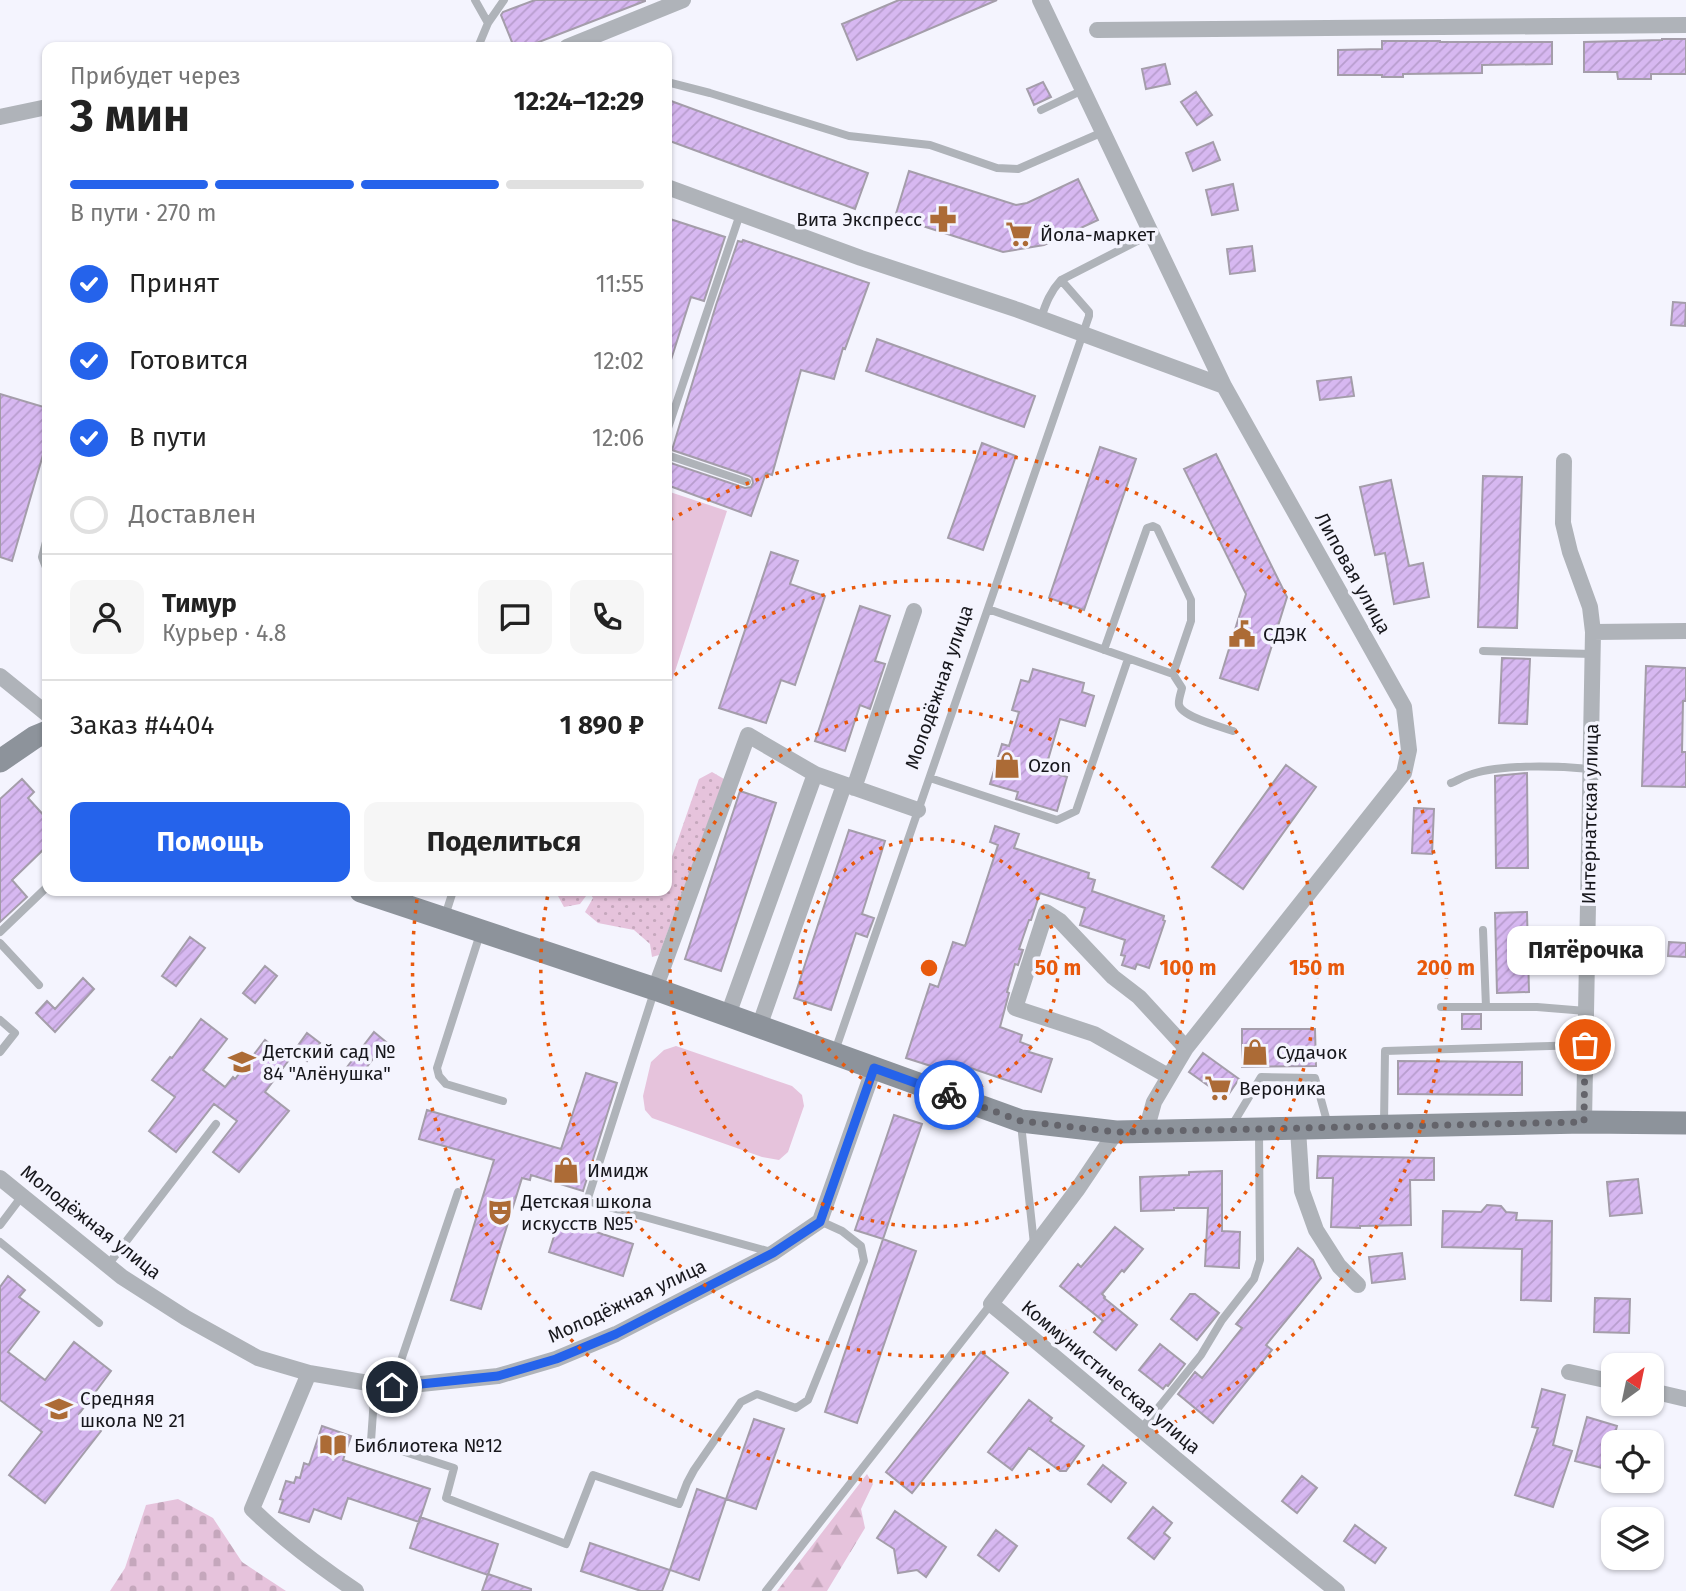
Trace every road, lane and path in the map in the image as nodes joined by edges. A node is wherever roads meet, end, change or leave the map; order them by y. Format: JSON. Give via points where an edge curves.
{"nodes":[{"id":1,"x":475,"y":0,"type":"edge"},
{"id":2,"x":504,"y":0,"type":"edge"},
{"id":3,"x":683,"y":0,"type":"edge"},
{"id":4,"x":1040,"y":0,"type":"edge"},
{"id":5,"x":488,"y":23,"type":"junction"},
{"id":6,"x":1686,"y":25,"type":"edge"},
{"id":7,"x":1097,"y":30,"type":"dead end"},
{"id":8,"x":480,"y":42,"type":"edge"},
{"id":9,"x":579,"y":42,"type":"edge"},
{"id":10,"x":672,"y":83,"type":"edge"},
{"id":11,"x":1083,"y":90,"type":"junction"},
{"id":12,"x":42,"y":108,"type":"edge"},
{"id":13,"x":1041,"y":110,"type":"dead end"},
{"id":14,"x":0,"y":117,"type":"edge"},
{"id":15,"x":1103,"y":132,"type":"junction"},
{"id":16,"x":672,"y":189,"type":"edge"},
{"id":17,"x":740,"y":214,"type":"junction"},
{"id":18,"x":1151,"y":234,"type":"junction"},
{"id":19,"x":1061,"y":280,"type":"junction"},
{"id":20,"x":1041,"y":318,"type":"junction"},
{"id":21,"x":1084,"y":333,"type":"junction"},
{"id":22,"x":1224,"y":386,"type":"junction"},
{"id":23,"x":672,"y":416,"type":"edge"},
{"id":24,"x":672,"y":457,"type":"edge"},
{"id":25,"x":1564,"y":461,"type":"dead end"},
{"id":26,"x":747,"y":482,"type":"dead end"},
{"id":27,"x":988,"y":609,"type":"junction"},
{"id":28,"x":914,"y":611,"type":"dead end"},
{"id":29,"x":1686,"y":631,"type":"edge"},
{"id":30,"x":1593,"y":632,"type":"junction"},
{"id":31,"x":1104,"y":650,"type":"junction"},
{"id":32,"x":1483,"y":651,"type":"dead end"},
{"id":33,"x":1592,"y":654,"type":"junction"},
{"id":34,"x":1128,"y":659,"type":"junction"},
{"id":35,"x":1173,"y":674,"type":"junction"},
{"id":36,"x":0,"y":676,"type":"edge"},
{"id":37,"x":42,"y":710,"type":"edge"},
{"id":38,"x":1233,"y":731,"type":"dead end"},
{"id":39,"x":42,"y":734,"type":"edge"},
{"id":40,"x":0,"y":761,"type":"edge"},
{"id":41,"x":1590,"y":769,"type":"junction"},
{"id":42,"x":815,"y":774,"type":"junction"},
{"id":43,"x":930,"y":778,"type":"junction"},
{"id":44,"x":1451,"y":783,"type":"dead end"},
{"id":45,"x":849,"y":786,"type":"junction"},
{"id":46,"x":918,"y":810,"type":"junction"},
{"id":47,"x":42,"y":892,"type":"edge"},
{"id":48,"x":376,"y":896,"type":"edge"},
{"id":49,"x":451,"y":896,"type":"edge"},
{"id":50,"x":444,"y":918,"type":"junction"},
{"id":51,"x":1483,"y":930,"type":"dead end"},
{"id":52,"x":480,"y":931,"type":"junction"},
{"id":53,"x":0,"y":932,"type":"edge"},
{"id":54,"x":0,"y":943,"type":"edge"},
{"id":55,"x":40,"y":985,"type":"dead end"},
{"id":56,"x":655,"y":989,"type":"junction"},
{"id":57,"x":1441,"y":1007,"type":"dead end"},
{"id":58,"x":1486,"y":1007,"type":"junction"},
{"id":59,"x":1586,"y":1011,"type":"junction"},
{"id":60,"x":727,"y":1015,"type":"junction"},
{"id":61,"x":0,"y":1020,"type":"edge"},
{"id":62,"x":759,"y":1027,"type":"junction"},
{"id":63,"x":1585,"y":1045,"type":"junction"},
{"id":64,"x":1186,"y":1048,"type":"junction"},
{"id":65,"x":0,"y":1052,"type":"edge"},
{"id":66,"x":834,"y":1054,"type":"junction"},
{"id":67,"x":874,"y":1068,"type":"junction"},
{"id":68,"x":1168,"y":1076,"type":"junction"},
{"id":69,"x":503,"y":1101,"type":"dead end"},
{"id":70,"x":1021,"y":1121,"type":"junction"},
{"id":71,"x":1584,"y":1122,"type":"junction"},
{"id":72,"x":216,"y":1124,"type":"dead end"},
{"id":73,"x":1686,"y":1124,"type":"edge"},
{"id":74,"x":1384,"y":1127,"type":"junction"},
{"id":75,"x":1329,"y":1128,"type":"junction"},
{"id":76,"x":1259,"y":1129,"type":"junction"},
{"id":77,"x":1298,"y":1129,"type":"junction"},
{"id":78,"x":1230,"y":1130,"type":"junction"},
{"id":79,"x":1146,"y":1131,"type":"junction"},
{"id":80,"x":1116,"y":1132,"type":"junction"},
{"id":81,"x":0,"y":1178,"type":"edge"},
{"id":82,"x":458,"y":1192,"type":"dead end"},
{"id":83,"x":22,"y":1196,"type":"junction"},
{"id":84,"x":820,"y":1222,"type":"junction"},
{"id":85,"x":0,"y":1225,"type":"edge"},
{"id":86,"x":0,"y":1242,"type":"edge"},
{"id":87,"x":1034,"y":1247,"type":"junction"},
{"id":88,"x":773,"y":1253,"type":"junction"},
{"id":89,"x":108,"y":1265,"type":"junction"},
{"id":90,"x":1358,"y":1285,"type":"dead end"},
{"id":91,"x":991,"y":1304,"type":"junction"},
{"id":92,"x":99,"y":1323,"type":"dead end"},
{"id":93,"x":1569,"y":1372,"type":"dead end"},
{"id":94,"x":309,"y":1373,"type":"junction"},
{"id":95,"x":1601,"y":1379,"type":"edge"},
{"id":96,"x":375,"y":1384,"type":"junction"},
{"id":97,"x":392,"y":1387,"type":"junction"},
{"id":98,"x":1664,"y":1394,"type":"edge"},
{"id":99,"x":1686,"y":1399,"type":"edge"},
{"id":100,"x":1141,"y":1429,"type":"junction"},
{"id":101,"x":356,"y":1591,"type":"edge"},
{"id":102,"x":765,"y":1591,"type":"edge"},
{"id":103,"x":1337,"y":1591,"type":"edge"}],
"edges":[{"from":1,"to":5,"type":"lane"},
{"from":2,"to":5,"type":"lane"},
{"from":3,"to":9,"type":"street"},
{"from":4,"to":11,"type":"street","name":"Липовая улица"},
{"from":5,"to":8,"type":"lane"},
{"from":6,"to":7,"type":"street"},
{"from":10,"to":15,"type":"lane","via":[[849,136],[930,145],[997,168],[1018,169]]},
{"from":11,"to":13,"type":"lane"},
{"from":11,"to":15,"type":"street","name":"Липовая улица"},
{"from":12,"to":14,"type":"street"},
{"from":15,"to":18,"type":"street","name":"Липовая улица"},
{"from":16,"to":17,"type":"street"},
{"from":17,"to":20,"type":"street"},
{"from":17,"to":23,"type":"lane"},
{"from":18,"to":19,"type":"lane"},
{"from":18,"to":22,"type":"street","name":"Липовая улица"},
{"from":19,"to":20,"type":"lane"},
{"from":19,"to":21,"type":"lane","via":[[1089,312]]},
{"from":20,"to":21,"type":"street"},
{"from":21,"to":22,"type":"street"},
{"from":21,"to":27,"type":"lane","name":"Молодёжная улица"},
{"from":22,"to":64,"type":"street","name":"Липовая улица","via":[[1404,707],[1409,750],[1404,773]]},
{"from":24,"to":26,"type":"lane"},
{"from":25,"to":30,"type":"street","name":"Интернатская улица","via":[[1563,523],[1590,607]]},
{"from":27,"to":31,"type":"lane"},
{"from":27,"to":43,"type":"lane","name":"Молодёжная улица"},
{"from":28,"to":45,"type":"street"},
{"from":29,"to":30,"type":"street"},
{"from":30,"to":33,"type":"street","name":"Интернатская улица"},
{"from":31,"to":34,"type":"lane"},
{"from":31,"to":35,"type":"lane","via":[[1147,528],[1153,526],[1191,600],[1191,621]]},
{"from":32,"to":33,"type":"lane"},
{"from":33,"to":41,"type":"street","name":"Интернатская улица"},
{"from":34,"to":35,"type":"lane"},
{"from":34,"to":43,"type":"lane","via":[[1076,811],[1058,820]]},
{"from":35,"to":38,"type":"lane","via":[[1182,688],[1181,710]]},
{"from":36,"to":37,"type":"street"},
{"from":39,"to":40,"type":"street"},
{"from":41,"to":44,"type":"lane","via":[[1496,769]]},
{"from":41,"to":59,"type":"street","name":"Интернатская улица"},
{"from":42,"to":45,"type":"street"},
{"from":42,"to":56,"type":"street","via":[[748,735]]},
{"from":42,"to":60,"type":"street"},
{"from":43,"to":46,"type":"lane","name":"Молодёжная улица"},
{"from":45,"to":46,"type":"street"},
{"from":45,"to":62,"type":"street"},
{"from":46,"to":66,"type":"lane","name":"Молодёжная улица"},
{"from":47,"to":53,"type":"lane"},
{"from":48,"to":50,"type":"street"},
{"from":49,"to":50,"type":"lane"},
{"from":50,"to":52,"type":"street"},
{"from":51,"to":58,"type":"lane"},
{"from":52,"to":56,"type":"street"},
{"from":52,"to":69,"type":"lane","via":[[439,1076],[446,1084]]},
{"from":54,"to":55,"type":"lane"},
{"from":56,"to":60,"type":"street"},
{"from":56,"to":88,"type":"lane","via":[[587,1201]]},
{"from":57,"to":58,"type":"lane"},
{"from":58,"to":59,"type":"lane"},
{"from":59,"to":63,"type":"street","name":"Интернатская улица"},
{"from":60,"to":62,"type":"street"},
{"from":61,"to":65,"type":"lane","via":[[15,1033]]},
{"from":62,"to":66,"type":"street"},
{"from":63,"to":71,"type":"street","name":"Интернатская улица"},
{"from":63,"to":74,"type":"lane","via":[[1385,1051]]},
{"from":64,"to":68,"type":"street","name":"Липовая улица"},
{"from":64,"to":68,"type":"street","via":[[1139,997],[1113,978],[1046,912],[1015,1008],[1094,1034]]},
{"from":66,"to":67,"type":"street"},
{"from":67,"to":70,"type":"street"},
{"from":67,"to":84,"type":"street"},
{"from":68,"to":79,"type":"street","name":"Липовая улица"},
{"from":70,"to":80,"type":"street"},
{"from":70,"to":87,"type":"lane"},
{"from":71,"to":73,"type":"street"},
{"from":71,"to":74,"type":"street"},
{"from":72,"to":89,"type":"lane"},
{"from":74,"to":75,"type":"street"},
{"from":75,"to":77,"type":"street"},
{"from":75,"to":78,"type":"lane","via":[[1315,1077],[1261,1077]]},
{"from":76,"to":77,"type":"street"},
{"from":76,"to":78,"type":"street"},
{"from":76,"to":100,"type":"lane","via":[[1260,1261],[1254,1279]]},
{"from":77,"to":90,"type":"street","via":[[1302,1191],[1316,1230],[1339,1266]]},
{"from":78,"to":79,"type":"street"},
{"from":79,"to":80,"type":"street"},
{"from":80,"to":87,"type":"street","name":"Коммунистическая улица"},
{"from":81,"to":83,"type":"street","name":"Молодёжная улица"},
{"from":82,"to":97,"type":"lane"},
{"from":83,"to":85,"type":"lane"},
{"from":83,"to":89,"type":"street","name":"Молодёжная улица"},
{"from":84,"to":88,"type":"street","name":"Молодёжная улица"},
{"from":84,"to":96,"type":"lane","via":[[842,1231],[860,1246],[864,1261],[808,1400],[796,1408],[757,1394],[741,1402],[694,1470],[679,1504],[593,1475],[566,1544],[446,1498],[454,1468],[371,1441]]},
{"from":86,"to":92,"type":"lane"},
{"from":87,"to":91,"type":"street","name":"Коммунистическая улица"},
{"from":88,"to":97,"type":"street","name":"Молодёжная улица","via":[[616,1334],[556,1359],[498,1376]]},
{"from":89,"to":94,"type":"street","name":"Молодёжная улица","via":[[186,1318],[258,1358]]},
{"from":91,"to":100,"type":"street","name":"Коммунистическая улица"},
{"from":91,"to":102,"type":"lane"},
{"from":93,"to":95,"type":"street"},
{"from":94,"to":96,"type":"street","name":"Молодёжная улица"},
{"from":94,"to":101,"type":"street","via":[[252,1508],[316,1564]]},
{"from":96,"to":97,"type":"street","name":"Молодёжная улица"},
{"from":98,"to":99,"type":"street"},
{"from":100,"to":103,"type":"street","name":"Коммунистическая улица"}]}
